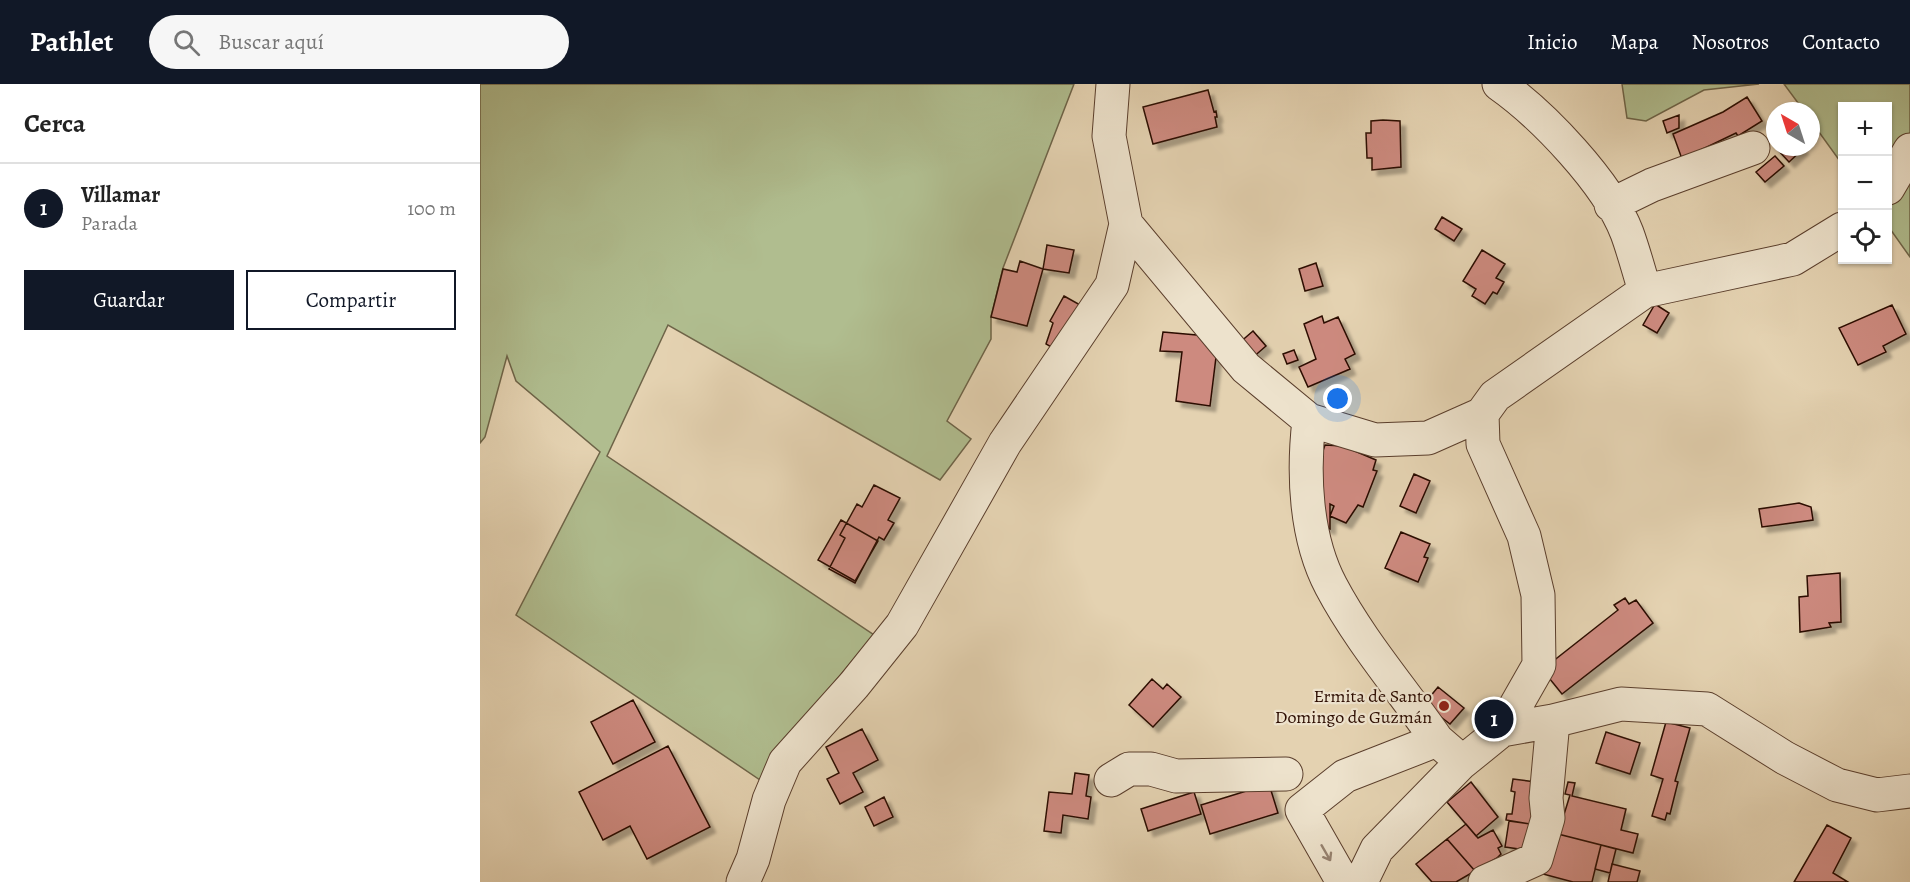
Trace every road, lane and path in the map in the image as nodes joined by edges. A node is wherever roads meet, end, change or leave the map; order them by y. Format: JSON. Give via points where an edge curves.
{"nodes":[{"id":1,"x":1113,"y":84,"type":"edge"},
{"id":2,"x":1499,"y":84,"type":"edge"},
{"id":3,"x":1753,"y":148,"type":"dead end"},
{"id":4,"x":1910,"y":150,"type":"edge"},
{"id":5,"x":1892,"y":180,"type":"edge"},
{"id":6,"x":1611,"y":206,"type":"junction"},
{"id":7,"x":1126,"y":224,"type":"junction"},
{"id":8,"x":1838,"y":231,"type":"edge"},
{"id":9,"x":1112,"y":285,"type":"junction"},
{"id":10,"x":1177,"y":287,"type":"junction"},
{"id":11,"x":1645,"y":291,"type":"junction"},
{"id":12,"x":1482,"y":414,"type":"junction"},
{"id":13,"x":1309,"y":420,"type":"junction"},
{"id":14,"x":1553,"y":721,"type":"junction"},
{"id":15,"x":1502,"y":730,"type":"junction"},
{"id":16,"x":1437,"y":740,"type":"junction"},
{"id":17,"x":1460,"y":764,"type":"junction"},
{"id":18,"x":1286,"y":774,"type":"junction"},
{"id":19,"x":1345,"y":776,"type":"junction"},
{"id":20,"x":1111,"y":780,"type":"dead end"},
{"id":21,"x":1910,"y":791,"type":"edge"},
{"id":22,"x":1302,"y":810,"type":"junction"},
{"id":23,"x":1537,"y":873,"type":"edge"},
{"id":24,"x":743,"y":882,"type":"edge"},
{"id":25,"x":1343,"y":882,"type":"edge"},
{"id":26,"x":1361,"y":882,"type":"edge"},
{"id":27,"x":1485,"y":882,"type":"edge"}],
"edges":[{"from":1,"to":7,"type":"street","via":[[1109,136]]},
{"from":2,"to":6,"type":"street","via":[[1553,130]]},
{"from":3,"to":6,"type":"street","via":[[1652,185]]},
{"from":4,"to":5,"type":"street"},
{"from":6,"to":11,"type":"street","via":[[1627,231]]},
{"from":7,"to":9,"type":"street"},
{"from":7,"to":10,"type":"street"},
{"from":8,"to":11,"type":"street","via":[[1793,259]]},
{"from":9,"to":10,"type":"street","via":[[1126,279]]},
{"from":9,"to":24,"type":"street","via":[[1005,443],[902,625],[785,762]]},
{"from":10,"to":13,"type":"street","via":[[1246,368]]},
{"from":11,"to":12,"type":"street","via":[[1495,396]]},
{"from":12,"to":13,"type":"street","via":[[1428,438],[1375,440]]},
{"from":12,"to":15,"type":"street","via":[[1483,444],[1524,536],[1538,595],[1539,665]]},
{"from":13,"to":16,"type":"street","via":[[1308,504],[1330,584]]},
{"from":14,"to":15,"type":"street"},
{"from":14,"to":21,"type":"street","via":[[1621,704],[1707,709],[1837,785],[1877,795]]},
{"from":14,"to":23,"type":"street","via":[[1546,798],[1548,818],[1536,859]]},
{"from":15,"to":17,"type":"street"},
{"from":16,"to":17,"type":"street","via":[[1447,746]]},
{"from":16,"to":19,"type":"street"},
{"from":17,"to":26,"type":"street","via":[[1377,849]]},
{"from":18,"to":19,"type":"street"},
{"from":18,"to":20,"type":"street","via":[[1176,776],[1151,769],[1129,769]]},
{"from":18,"to":22,"type":"street"},
{"from":19,"to":22,"type":"street"},
{"from":22,"to":25,"type":"street","one_way":true},
{"from":23,"to":27,"type":"street"}]}
